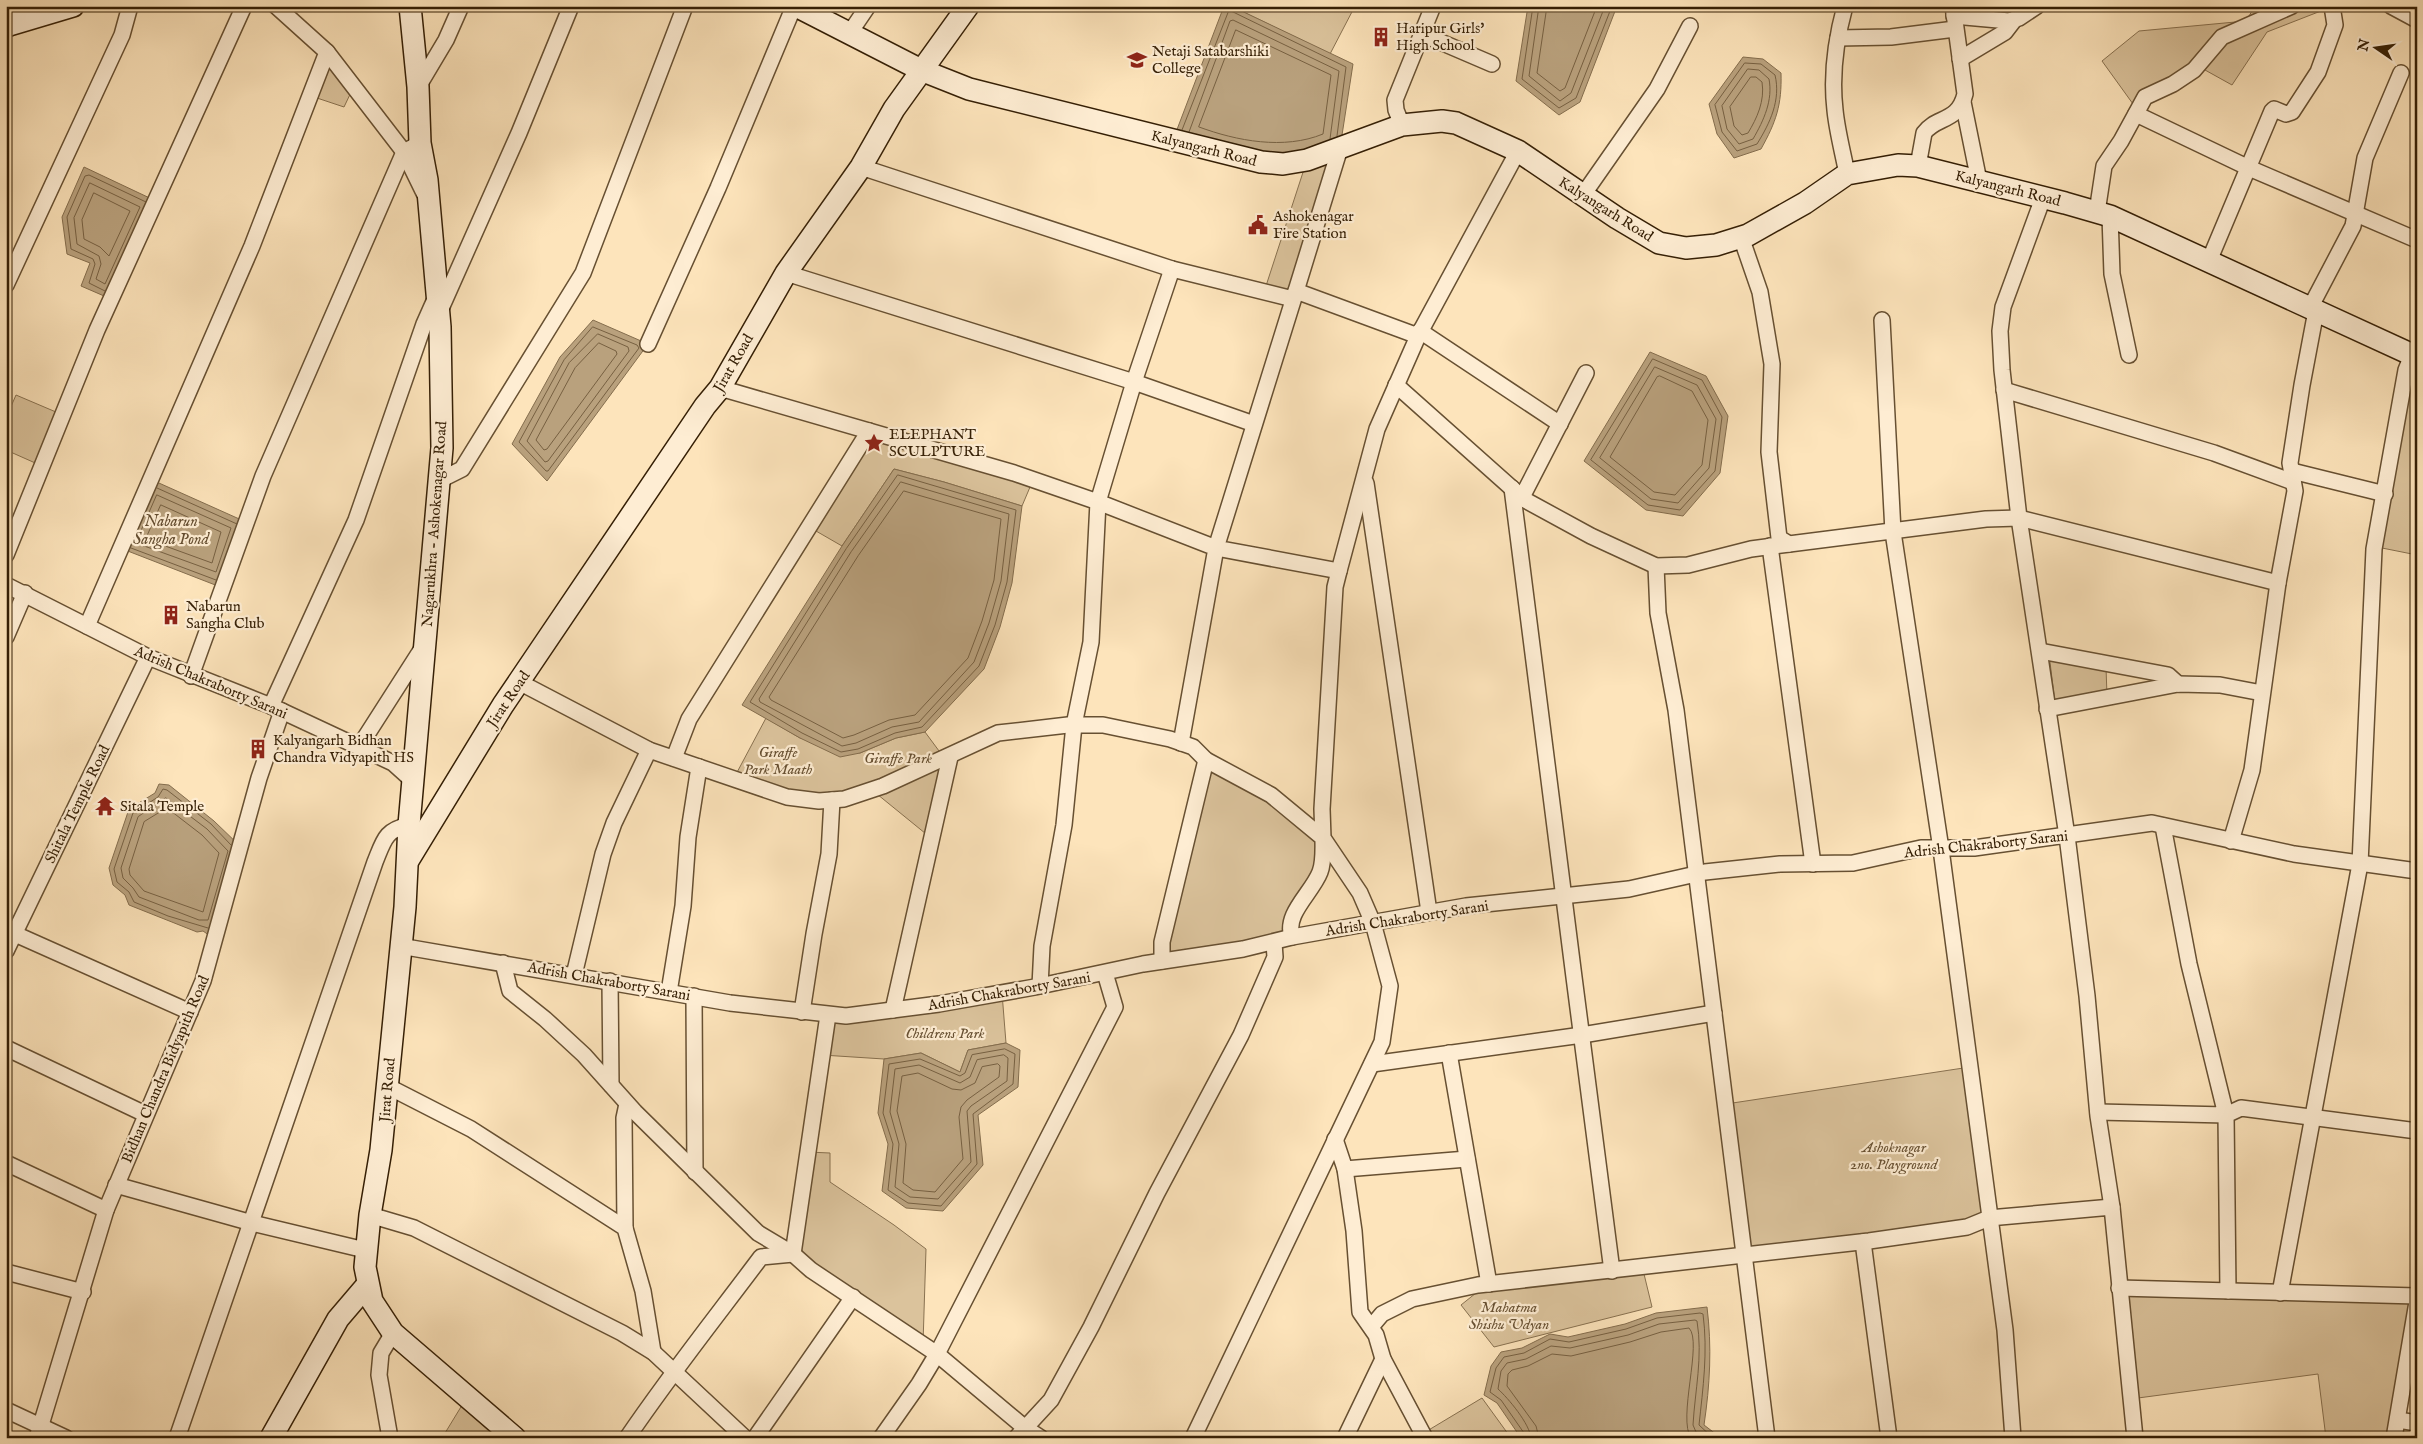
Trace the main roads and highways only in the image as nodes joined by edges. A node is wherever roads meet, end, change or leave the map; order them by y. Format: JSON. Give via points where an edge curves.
{"nodes":[{"id":1,"x":73,"y":6,"type":"edge"},
{"id":2,"x":410,"y":6,"type":"edge"},
{"id":3,"x":795,"y":6,"type":"edge"},
{"id":4,"x":968,"y":6,"type":"edge"},
{"id":5,"x":7,"y":28,"type":"edge"},
{"id":6,"x":921,"y":70,"type":"junction"},
{"id":7,"x":2414,"y":356,"type":"edge"},
{"id":8,"x":408,"y":862,"type":"junction"},
{"id":9,"x":367,"y":1285,"type":"junction"},
{"id":10,"x":270,"y":1438,"type":"edge"},
{"id":11,"x":515,"y":1438,"type":"edge"}],
"edges":[{"from":1,"to":5,"type":"main road"},
{"from":2,"to":8,"type":"main road","name":"Nagarukhra - Ashokenagar Road","via":[[418,86],[412,147],[430,205],[438,303],[442,439]]},
{"from":3,"to":6,"type":"main road","name":"Kalyangarh Road"},
{"from":4,"to":6,"type":"main road","name":"Jirat Road"},
{"from":6,"to":7,"type":"main road","name":"Kalyangarh Road","via":[[985,93],[1261,162],[1283,164],[1307,160],[1402,125],[1442,121],[1456,123],[1518,151],[1659,243],[1686,248],[1716,245],[1741,237],[1804,203],[1847,174],[1898,165],[1918,166],[2103,214]]},
{"from":6,"to":8,"type":"main road","name":"Jirat Road","via":[[861,167],[786,273],[720,388],[519,682],[451,787]]},
{"from":8,"to":9,"type":"main road","name":"Jirat Road","via":[[382,1150],[365,1250]]},
{"from":9,"to":10,"type":"main road","via":[[338,1319]]},
{"from":9,"to":11,"type":"main road","name":"Jirat Road","via":[[378,1313],[393,1333]]}]}
